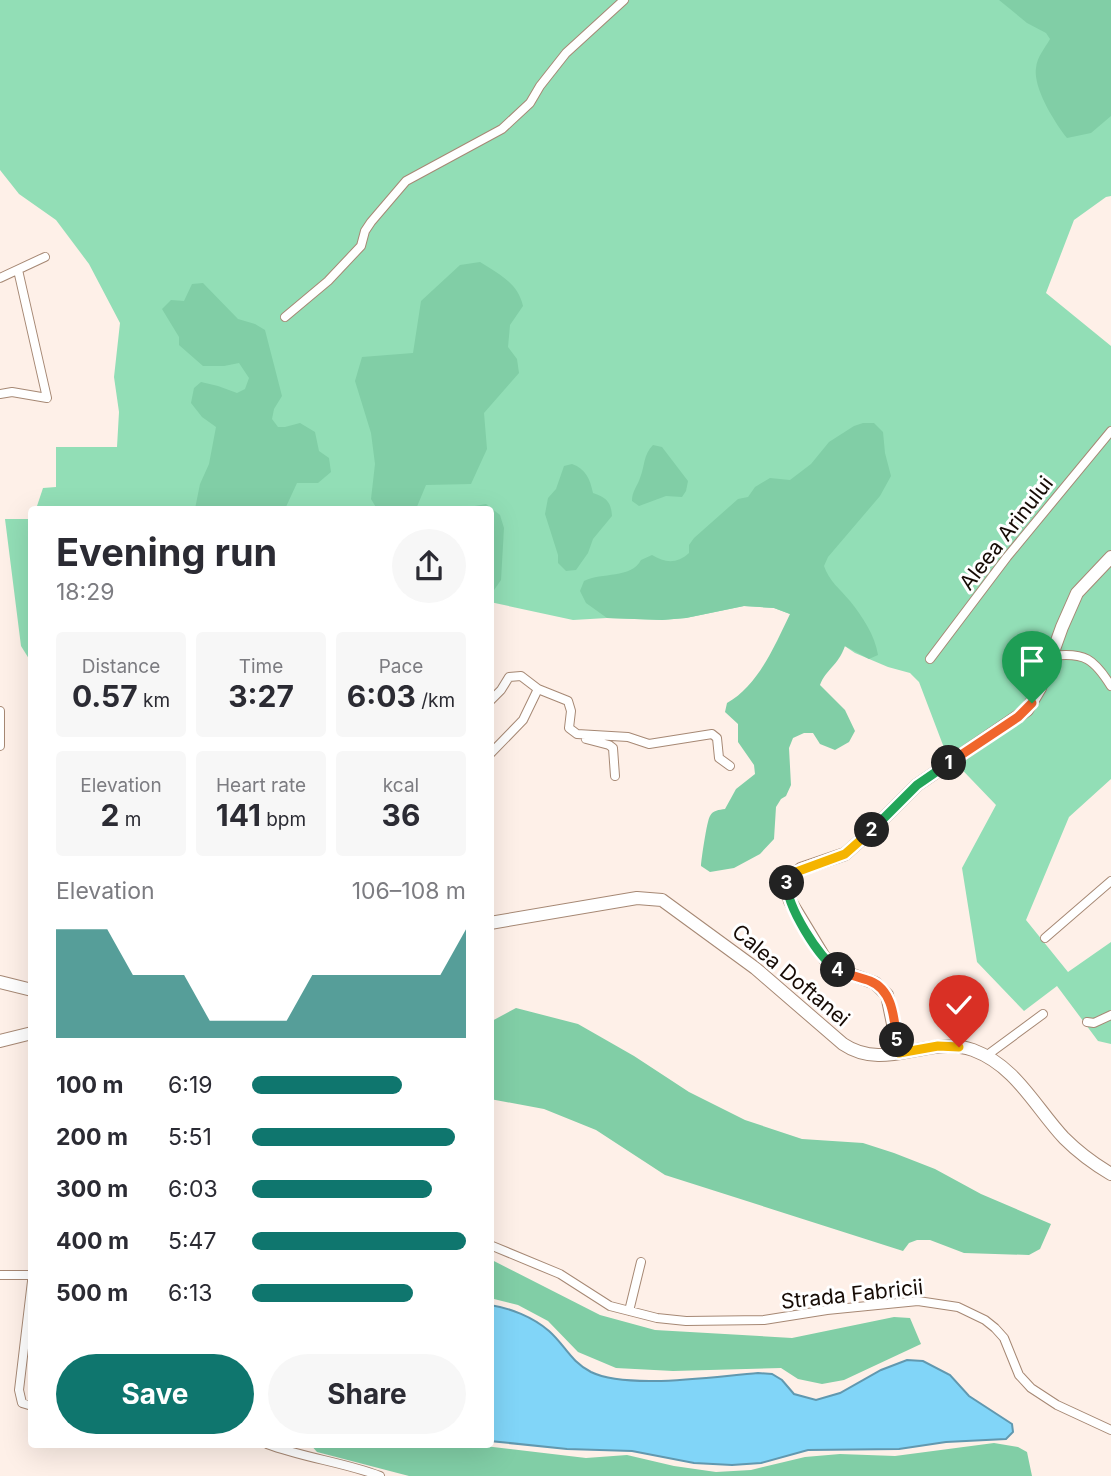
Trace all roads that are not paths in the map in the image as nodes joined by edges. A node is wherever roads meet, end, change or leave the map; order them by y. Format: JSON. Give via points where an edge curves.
{"nodes":[{"id":1,"x":624,"y":0,"type":"edge"},
{"id":2,"x":46,"y":257,"type":"dead end"},
{"id":3,"x":18,"y":270,"type":"junction"},
{"id":4,"x":0,"y":278,"type":"edge"},
{"id":5,"x":285,"y":317,"type":"dead end"},
{"id":6,"x":0,"y":394,"type":"edge"},
{"id":7,"x":1111,"y":431,"type":"edge"},
{"id":8,"x":1111,"y":557,"type":"edge"},
{"id":9,"x":1052,"y":656,"type":"junction"},
{"id":10,"x":930,"y":659,"type":"dead end"},
{"id":11,"x":1111,"y":686,"type":"edge"},
{"id":12,"x":538,"y":689,"type":"junction"},
{"id":13,"x":494,"y":697,"type":"edge"},
{"id":14,"x":0,"y":711,"type":"edge"},
{"id":15,"x":577,"y":734,"type":"junction"},
{"id":16,"x":0,"y":746,"type":"edge"},
{"id":17,"x":494,"y":750,"type":"edge"},
{"id":18,"x":730,"y":766,"type":"dead end"},
{"id":19,"x":615,"y":776,"type":"dead end"},
{"id":20,"x":1111,"y":881,"type":"edge"},
{"id":21,"x":494,"y":922,"type":"edge"},
{"id":22,"x":1045,"y":938,"type":"dead end"},
{"id":23,"x":0,"y":982,"type":"edge"},
{"id":24,"x":28,"y":989,"type":"edge"},
{"id":25,"x":1042,"y":1014,"type":"dead end"},
{"id":26,"x":1111,"y":1015,"type":"edge"},
{"id":27,"x":1087,"y":1022,"type":"dead end"},
{"id":28,"x":28,"y":1033,"type":"edge"},
{"id":29,"x":0,"y":1041,"type":"edge"},
{"id":30,"x":899,"y":1053,"type":"junction"},
{"id":31,"x":986,"y":1056,"type":"junction"},
{"id":32,"x":1111,"y":1174,"type":"edge"},
{"id":33,"x":494,"y":1247,"type":"edge"},
{"id":34,"x":641,"y":1262,"type":"dead end"},
{"id":35,"x":0,"y":1275,"type":"edge"},
{"id":36,"x":28,"y":1275,"type":"edge"},
{"id":37,"x":629,"y":1311,"type":"junction"},
{"id":38,"x":28,"y":1315,"type":"edge"},
{"id":39,"x":28,"y":1405,"type":"edge"},
{"id":40,"x":1111,"y":1430,"type":"edge"},
{"id":41,"x":278,"y":1448,"type":"edge"},
{"id":42,"x":380,"y":1476,"type":"edge"}],
"edges":[{"from":1,"to":5,"type":"street","via":[[566,53],[530,103],[502,129],[406,181],[370,222],[361,246]]},
{"from":2,"to":3,"type":"street"},
{"from":3,"to":4,"type":"street"},
{"from":3,"to":6,"type":"street","via":[[47,398]]},
{"from":7,"to":10,"type":"street","name":"Aleea Arinului"},
{"from":8,"to":9,"type":"main road","via":[[1077,593]]},
{"from":9,"to":11,"type":"street","via":[[1075,655],[1092,661]]},
{"from":9,"to":30,"type":"main road","via":[[1037,696],[1018,717],[917,785],[845,854],[801,869],[789,879],[790,901],[827,962],[875,983],[887,995]]},
{"from":12,"to":13,"type":"street","via":[[514,675]]},
{"from":12,"to":15,"type":"street","via":[[568,701],[569,728]]},
{"from":12,"to":17,"type":"street","via":[[523,720]]},
{"from":14,"to":16,"type":"street"},
{"from":15,"to":18,"type":"street","via":[[628,737],[649,744],[712,734],[717,738],[719,758]]},
{"from":15,"to":19,"type":"street","via":[[613,748]]},
{"from":20,"to":22,"type":"street"},
{"from":21,"to":30,"type":"main road","name":"Calea Doftanei","via":[[638,898],[662,900],[755,968],[850,1049],[869,1056]]},
{"from":23,"to":24,"type":"main road"},
{"from":25,"to":31,"type":"street"},
{"from":26,"to":27,"type":"street"},
{"from":28,"to":29,"type":"main road"},
{"from":30,"to":31,"type":"main road","name":"Calea Doftanei","via":[[949,1046]]},
{"from":31,"to":32,"type":"main road","name":"Calea Doftanei","via":[[1017,1080],[1072,1146]]},
{"from":33,"to":37,"type":"street","name":"Strada Fabricii","via":[[560,1274],[603,1302]]},
{"from":34,"to":37,"type":"street"},
{"from":35,"to":36,"type":"street"},
{"from":37,"to":40,"type":"street","name":"Strada Fabricii","via":[[686,1321],[745,1321],[862,1306],[944,1303],[995,1328],[1019,1375],[1038,1393]]},
{"from":38,"to":39,"type":"street","via":[[19,1390],[22,1403]]},
{"from":41,"to":42,"type":"street"}]}
